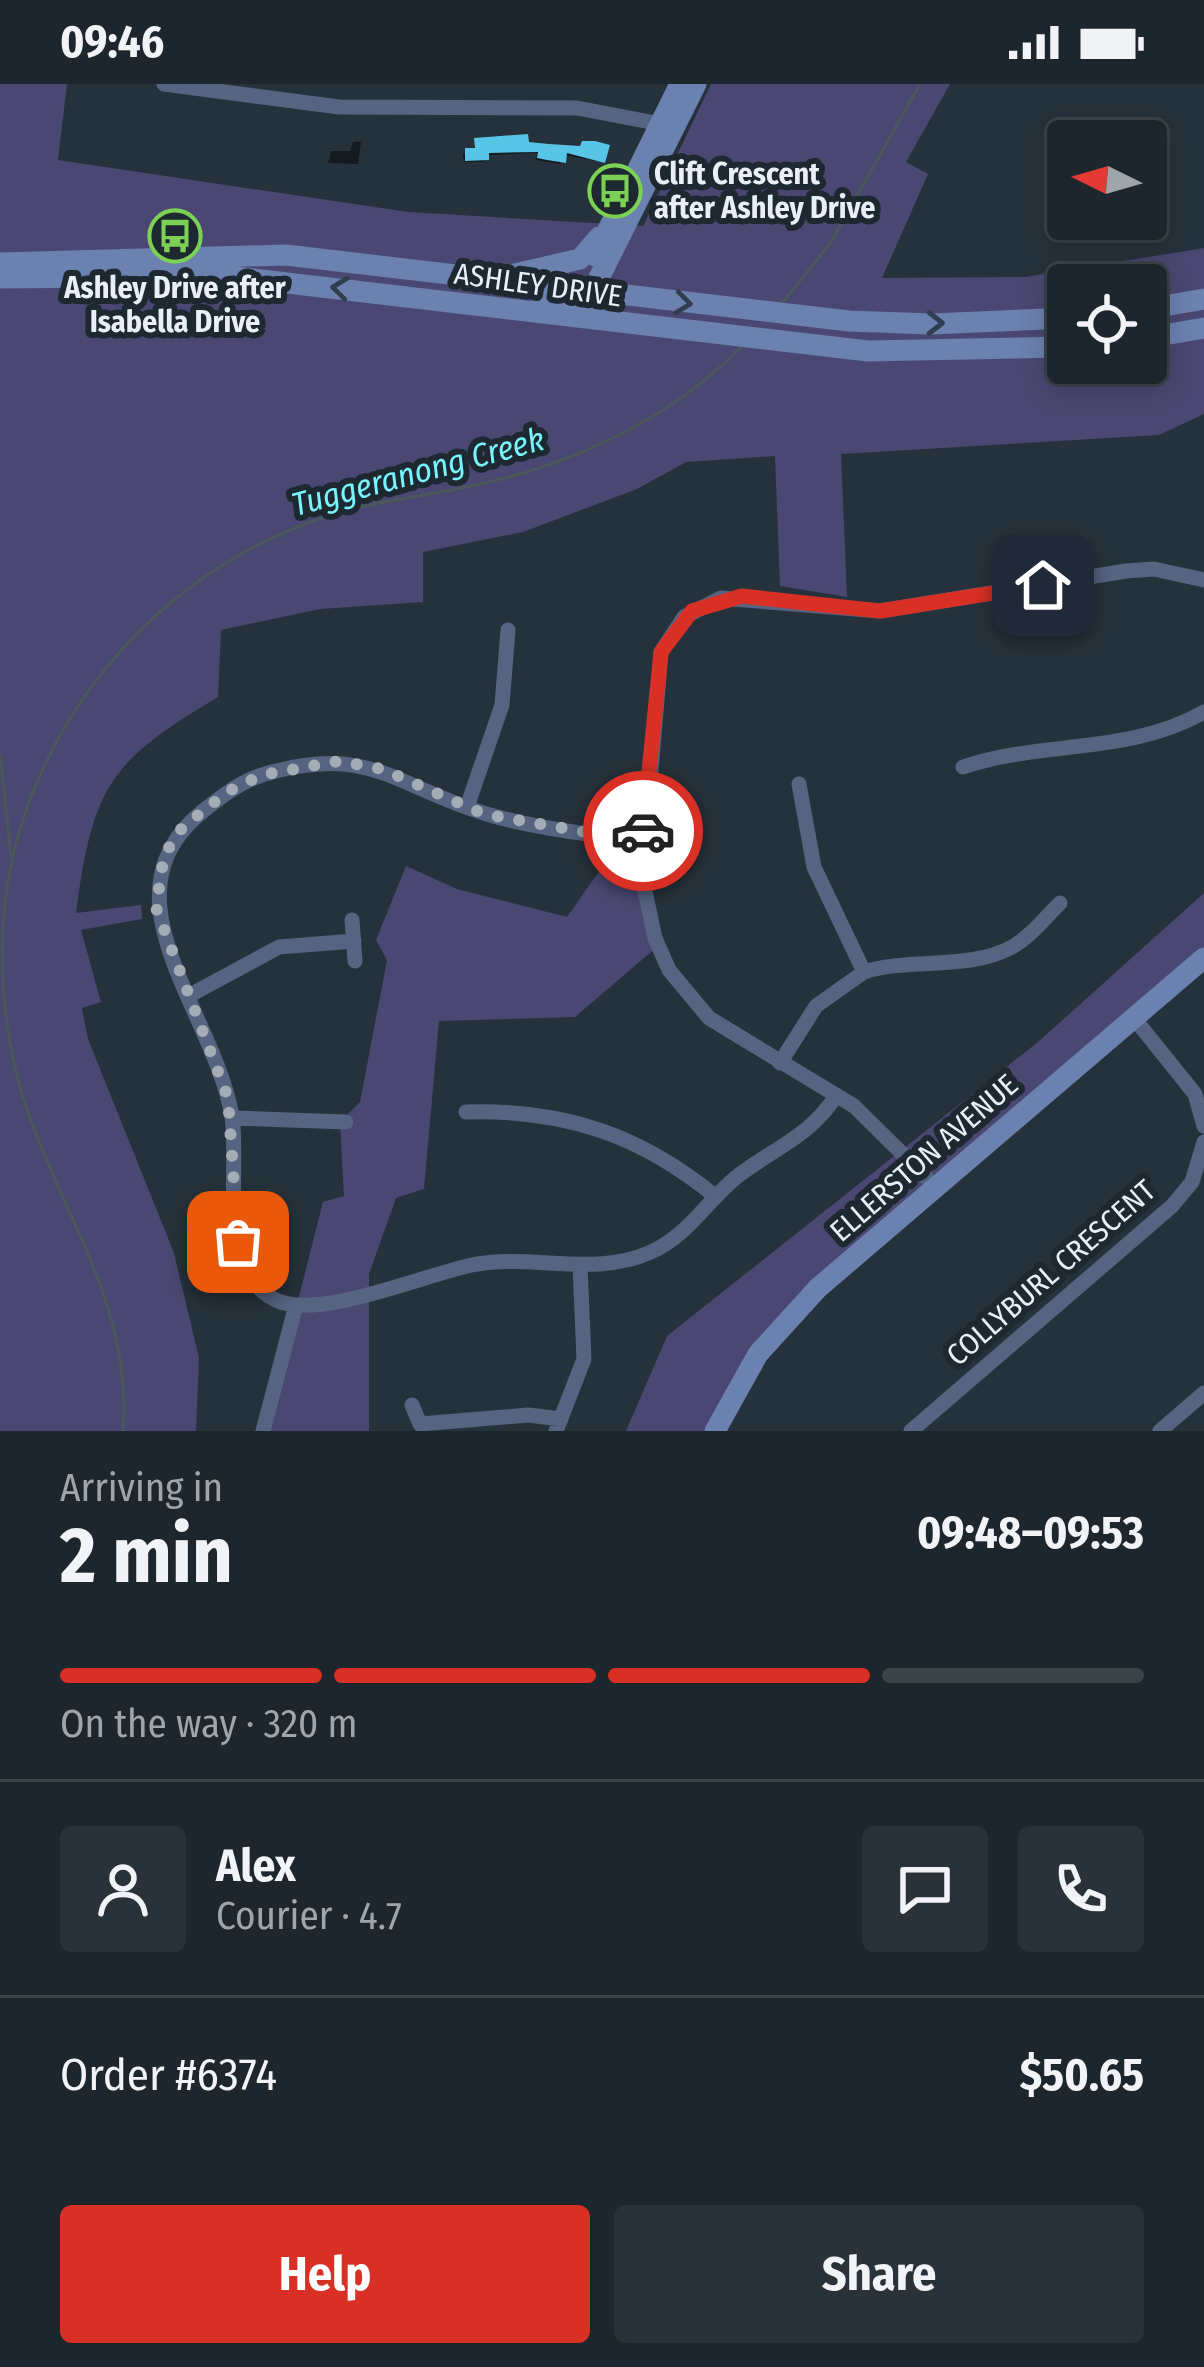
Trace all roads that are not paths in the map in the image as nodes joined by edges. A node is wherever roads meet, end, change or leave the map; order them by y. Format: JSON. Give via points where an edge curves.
{"nodes":[{"id":1,"x":164,"y":84,"type":"edge"},
{"id":2,"x":680,"y":84,"type":"edge"},
{"id":3,"x":696,"y":84,"type":"edge"},
{"id":4,"x":668,"y":125,"type":"junction"},
{"id":5,"x":618,"y":224,"type":"junction"},
{"id":6,"x":0,"y":263,"type":"edge"},
{"id":7,"x":1,"y":278,"type":"edge"},
{"id":8,"x":492,"y":279,"type":"junction"},
{"id":9,"x":585,"y":294,"type":"junction"},
{"id":10,"x":631,"y":297,"type":"junction"},
{"id":11,"x":1204,"y":299,"type":"edge"},
{"id":12,"x":1167,"y":305,"type":"edge"},
{"id":13,"x":468,"y":306,"type":"junction"},
{"id":14,"x":1047,"y":319,"type":"edge"},
{"id":15,"x":633,"y":328,"type":"junction"},
{"id":16,"x":1204,"y":328,"type":"edge"},
{"id":17,"x":1167,"y":334,"type":"edge"},
{"id":18,"x":1047,"y":348,"type":"edge"},
{"id":19,"x":1204,"y":580,"type":"edge"},
{"id":20,"x":508,"y":629,"type":"dead end"},
{"id":21,"x":1204,"y":712,"type":"edge"},
{"id":22,"x":962,"y":767,"type":"dead end"},
{"id":23,"x":799,"y":784,"type":"dead end"},
{"id":24,"x":467,"y":807,"type":"junction"},
{"id":25,"x":642,"y":842,"type":"junction"},
{"id":26,"x":1060,"y":903,"type":"dead end"},
{"id":27,"x":352,"y":920,"type":"dead end"},
{"id":28,"x":354,"y":941,"type":"junction"},
{"id":29,"x":1204,"y":958,"type":"edge"},
{"id":30,"x":355,"y":961,"type":"dead end"},
{"id":31,"x":864,"y":972,"type":"junction"},
{"id":32,"x":190,"y":995,"type":"junction"},
{"id":33,"x":1134,"y":1018,"type":"junction"},
{"id":34,"x":780,"y":1063,"type":"junction"},
{"id":35,"x":836,"y":1096,"type":"junction"},
{"id":36,"x":466,"y":1112,"type":"dead end"},
{"id":37,"x":232,"y":1118,"type":"junction"},
{"id":38,"x":346,"y":1122,"type":"dead end"},
{"id":39,"x":1204,"y":1126,"type":"edge"},
{"id":40,"x":1204,"y":1142,"type":"edge"},
{"id":41,"x":1202,"y":1163,"type":"edge"},
{"id":42,"x":936,"y":1187,"type":"junction"},
{"id":43,"x":716,"y":1197,"type":"junction"},
{"id":44,"x":580,"y":1266,"type":"junction"},
{"id":45,"x":296,"y":1305,"type":"junction"},
{"id":46,"x":1204,"y":1393,"type":"edge"},
{"id":47,"x":412,"y":1405,"type":"dead end"},
{"id":48,"x":558,"y":1425,"type":"edge"},
{"id":49,"x":419,"y":1427,"type":"edge"},
{"id":50,"x":263,"y":1431,"type":"edge"},
{"id":51,"x":715,"y":1431,"type":"edge"},
{"id":52,"x":911,"y":1431,"type":"edge"},
{"id":53,"x":1160,"y":1431,"type":"edge"}],
"edges":[{"from":1,"to":4,"type":"street","via":[[339,107],[577,108]]},
{"from":2,"to":4,"type":"main road"},
{"from":3,"to":4,"type":"main road"},
{"from":4,"to":5,"type":"main road"},
{"from":5,"to":8,"type":"main road","via":[[580,259]]},
{"from":5,"to":9,"type":"main road"},
{"from":5,"to":10,"type":"main road","via":[[619,276]]},
{"from":6,"to":8,"type":"main road","name":"ASHLEY DRIVE","via":[[262,254]]},
{"from":13,"to":7,"type":"main road","name":"ASHLEY DRIVE","one_way":true,"via":[[227,276]]},
{"from":8,"to":9,"type":"main road","name":"ASHLEY DRIVE"},
{"from":9,"to":10,"type":"main road","name":"ASHLEY DRIVE"},
{"from":9,"to":13,"type":"main road","via":[[571,304]]},
{"from":9,"to":15,"type":"main road","via":[[598,313]]},
{"from":10,"to":14,"type":"main road","name":"ASHLEY DRIVE","one_way":true,"via":[[818,318]]},
{"from":11,"to":12,"type":"main road"},
{"from":13,"to":15,"type":"main road","name":"ASHLEY DRIVE"},
{"from":15,"to":18,"type":"main road","name":"ASHLEY DRIVE","via":[[920,353]]},
{"from":16,"to":17,"type":"main road"},
{"from":19,"to":25,"type":"street","via":[[1126,571],[880,611],[742,596],[711,601],[684,617],[661,652]]},
{"from":20,"to":24,"type":"street","via":[[502,705]]},
{"from":21,"to":22,"type":"street","via":[[1131,741],[1005,753]]},
{"from":23,"to":31,"type":"street","via":[[814,867]]},
{"from":24,"to":25,"type":"street"},
{"from":24,"to":32,"type":"street","via":[[382,769],[340,761],[262,775],[227,792],[175,836],[157,876],[156,908]]},
{"from":25,"to":34,"type":"street","via":[[647,911],[669,970],[710,1018]]},
{"from":26,"to":31,"type":"street","via":[[993,956]]},
{"from":27,"to":28,"type":"street"},
{"from":28,"to":30,"type":"street"},
{"from":28,"to":32,"type":"street","via":[[279,946]]},
{"from":29,"to":33,"type":"main road","name":"ELLERSTON AVENUE"},
{"from":31,"to":34,"type":"street","via":[[816,1006]]},
{"from":32,"to":37,"type":"street"},
{"from":33,"to":39,"type":"street","via":[[1195,1094]]},
{"from":33,"to":42,"type":"main road","name":"ELLERSTON AVENUE"},
{"from":34,"to":35,"type":"street"},
{"from":35,"to":42,"type":"street","via":[[883,1130]]},
{"from":35,"to":43,"type":"street","via":[[807,1132]]},
{"from":36,"to":43,"type":"street","via":[[559,1117],[614,1131]]},
{"from":37,"to":38,"type":"street"},
{"from":37,"to":45,"type":"street","via":[[241,1261],[262,1291]]},
{"from":40,"to":41,"type":"street","name":"COLLYBURL CRESCENT"},
{"from":41,"to":52,"type":"street","name":"COLLYBURL CRESCENT","via":[[1172,1206]]},
{"from":42,"to":51,"type":"main road","name":"ELLERSTON AVENUE","via":[[786,1319]]},
{"from":43,"to":44,"type":"street","via":[[660,1248],[622,1263]]},
{"from":44,"to":45,"type":"street","via":[[495,1261]]},
{"from":44,"to":48,"type":"street","via":[[584,1359]]},
{"from":45,"to":50,"type":"street"},
{"from":46,"to":53,"type":"street"},
{"from":47,"to":49,"type":"street"},
{"from":48,"to":49,"type":"street","via":[[528,1415]]}]}
